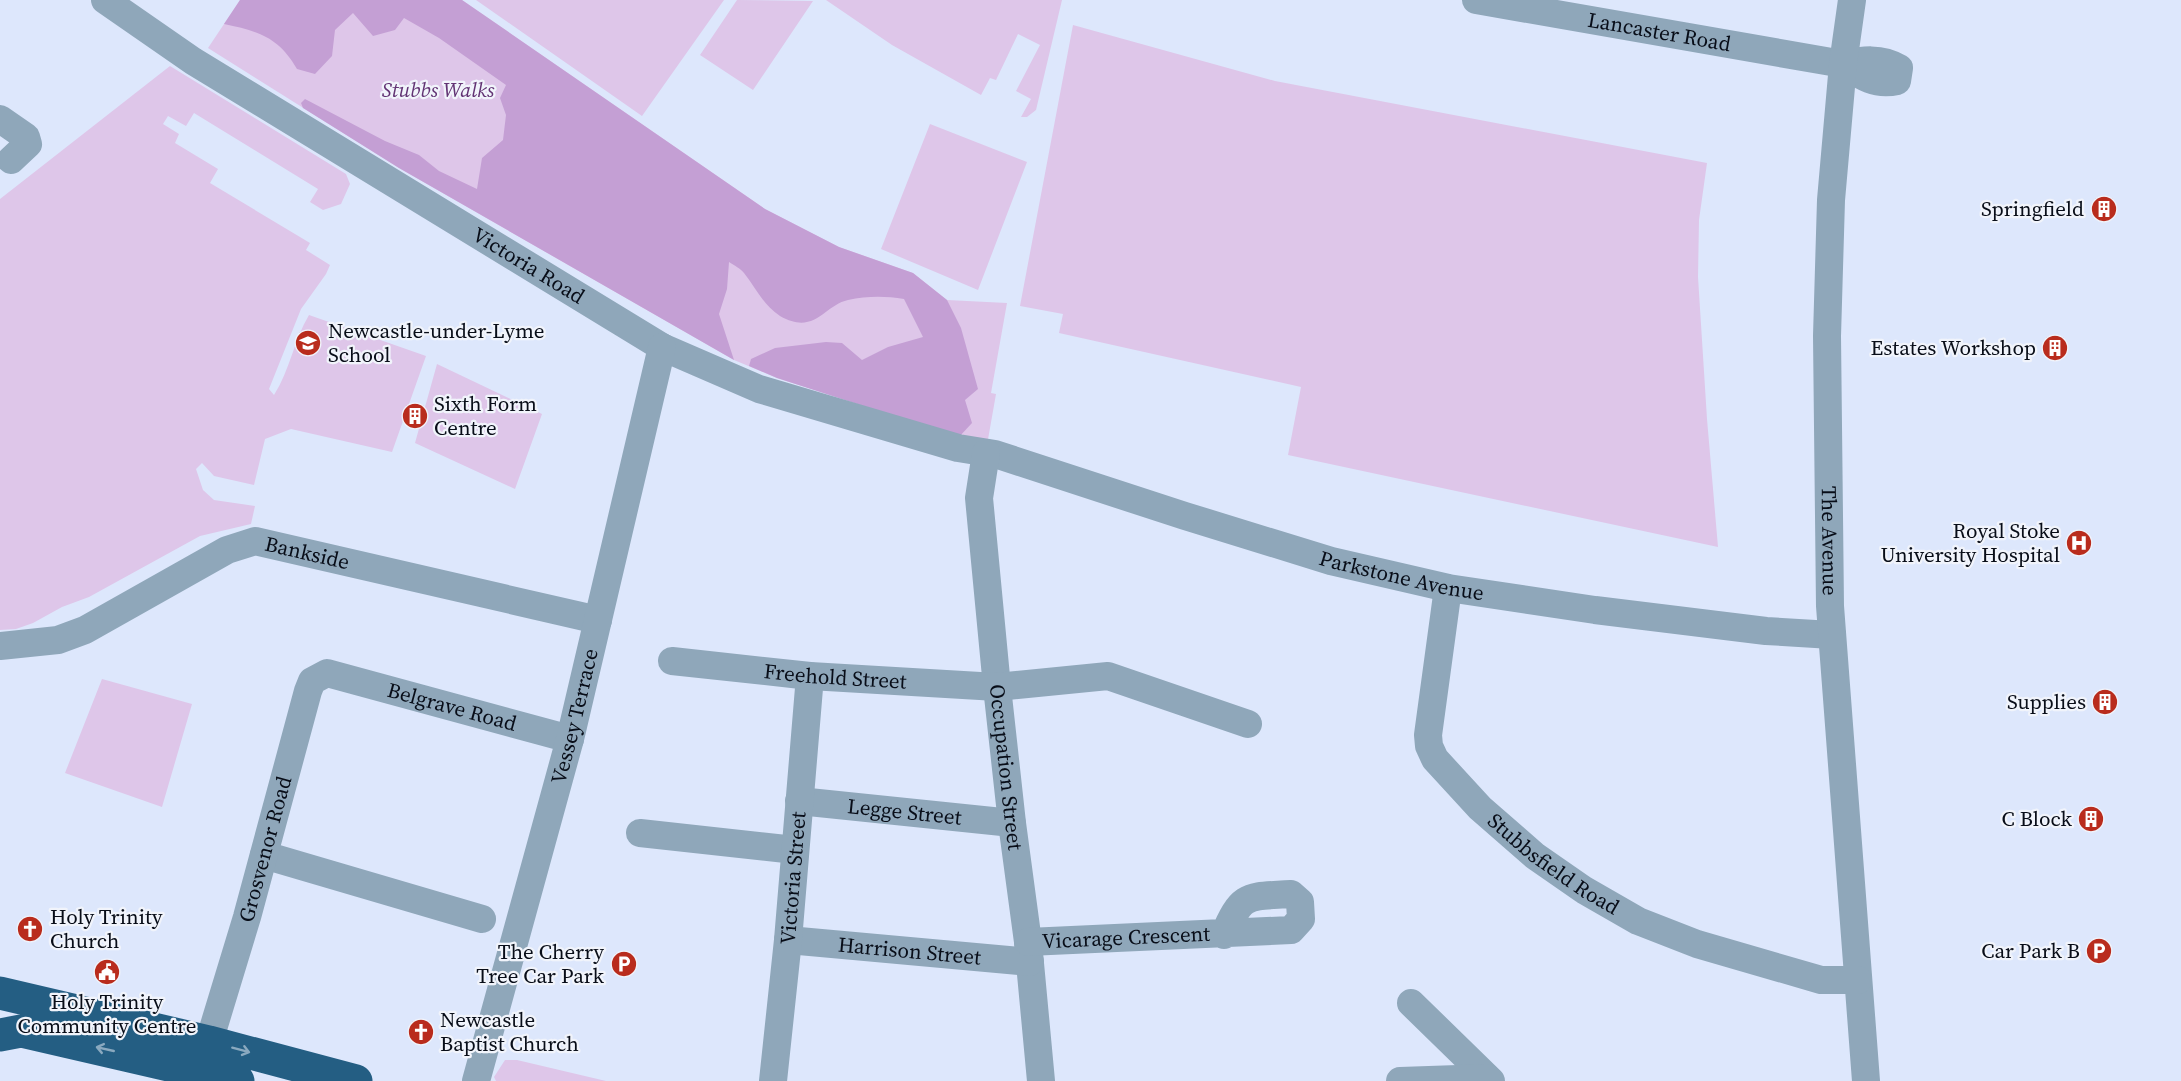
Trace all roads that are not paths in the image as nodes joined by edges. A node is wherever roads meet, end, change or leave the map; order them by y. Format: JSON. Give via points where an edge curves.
{"nodes":[{"id":1,"x":105,"y":0,"type":"edge"},
{"id":2,"x":1476,"y":0,"type":"edge"},
{"id":3,"x":1852,"y":0,"type":"edge"},
{"id":4,"x":1843,"y":64,"type":"junction"},
{"id":5,"x":0,"y":119,"type":"edge"},
{"id":6,"x":4,"y":166,"type":"edge"},
{"id":7,"x":662,"y":347,"type":"junction"},
{"id":8,"x":986,"y":453,"type":"junction"},
{"id":9,"x":1448,"y":588,"type":"junction"},
{"id":10,"x":596,"y":627,"type":"junction"},
{"id":11,"x":1832,"y":635,"type":"junction"},
{"id":12,"x":0,"y":646,"type":"edge"},
{"id":13,"x":672,"y":662,"type":"dead end"},
{"id":14,"x":323,"y":670,"type":"joint"},
{"id":15,"x":810,"y":676,"type":"junction"},
{"id":16,"x":997,"y":687,"type":"junction"},
{"id":17,"x":1248,"y":724,"type":"dead end"},
{"id":18,"x":570,"y":739,"type":"junction"},
{"id":19,"x":799,"y":801,"type":"junction"},
{"id":20,"x":1012,"y":823,"type":"junction"},
{"id":21,"x":640,"y":833,"type":"dead end"},
{"id":22,"x":795,"y":850,"type":"junction"},
{"id":23,"x":264,"y":855,"type":"junction"},
{"id":24,"x":482,"y":919,"type":"dead end"},
{"id":25,"x":1224,"y":935,"type":"dead end"},
{"id":26,"x":788,"y":940,"type":"junction"},
{"id":27,"x":1029,"y":952,"type":"junction"},
{"id":28,"x":1858,"y":980,"type":"junction"},
{"id":29,"x":0,"y":993,"type":"edge"},
{"id":30,"x":1412,"y":1003,"type":"dead end"},
{"id":31,"x":0,"y":1035,"type":"edge"},
{"id":32,"x":209,"y":1042,"type":"junction"},
{"id":33,"x":1489,"y":1079,"type":"edge"},
{"id":34,"x":780,"y":1080,"type":"edge"},
{"id":35,"x":238,"y":1081,"type":"edge"},
{"id":36,"x":356,"y":1081,"type":"edge"},
{"id":37,"x":476,"y":1081,"type":"edge"},
{"id":38,"x":1041,"y":1081,"type":"edge"},
{"id":39,"x":1400,"y":1081,"type":"edge"},
{"id":40,"x":1866,"y":1081,"type":"edge"}],
"edges":[{"from":1,"to":7,"type":"street","name":"Victoria Road","via":[[193,61]]},
{"from":2,"to":4,"type":"street","name":"Lancaster Road"},
{"from":3,"to":4,"type":"street","name":"The Avenue"},
{"from":4,"to":11,"type":"street","name":"The Avenue","via":[[1831,200],[1827,336]]},
{"from":5,"to":6,"type":"street","via":[[27,137],[28,144]]},
{"from":7,"to":8,"type":"street","name":"Victoria Road","via":[[759,389]]},
{"from":7,"to":10,"type":"street","name":"Vessey Terrace"},
{"from":8,"to":9,"type":"street","name":"Parkstone Avenue","via":[[1331,561]]},
{"from":8,"to":16,"type":"street","name":"Occupation Street","via":[[979,498]]},
{"from":9,"to":11,"type":"street","name":"Parkstone Avenue","via":[[1640,616]]},
{"from":9,"to":28,"type":"street","name":"Stubbsfield Road","via":[[1429,746],[1480,808],[1574,884],[1638,921],[1697,944],[1821,980]]},
{"from":10,"to":12,"type":"street","name":"Bankside","via":[[255,541],[227,550],[85,630],[58,640]]},
{"from":10,"to":18,"type":"street","name":"Vessey Terrace"},
{"from":11,"to":28,"type":"street","name":"The Avenue"},
{"from":13,"to":15,"type":"street","name":"Freehold Street"},
{"from":14,"to":18,"type":"street","name":"Belgrave Road"},
{"from":14,"to":23,"type":"street","name":"Grosvenor Road","via":[[308,691]]},
{"from":15,"to":16,"type":"street","name":"Freehold Street"},
{"from":15,"to":19,"type":"street","name":"Victoria Street"},
{"from":16,"to":17,"type":"street","name":"Freehold Street","via":[[1108,676]]},
{"from":16,"to":20,"type":"street","name":"Occupation Street"},
{"from":18,"to":37,"type":"street","name":"Vessey Terrace"},
{"from":19,"to":20,"type":"street","name":"Legge Street"},
{"from":19,"to":22,"type":"street","name":"Victoria Street"},
{"from":20,"to":27,"type":"street","name":"Occupation Street"},
{"from":21,"to":22,"type":"street"},
{"from":22,"to":26,"type":"street","name":"Victoria Street"},
{"from":23,"to":24,"type":"street"},
{"from":23,"to":32,"type":"street","name":"Grosvenor Road"},
{"from":25,"to":27,"type":"street","name":"Vicarage Crescent"},
{"from":26,"to":27,"type":"street","name":"Harrison Street"},
{"from":26,"to":34,"type":"street","name":"Victoria Street"},
{"from":27,"to":38,"type":"street","name":"Occupation Street"},
{"from":28,"to":40,"type":"street","name":"The Avenue"},
{"from":29,"to":32,"type":"highway"},
{"from":30,"to":33,"type":"street"},
{"from":35,"to":31,"type":"highway","one_way":true,"via":[[21,1031]]},
{"from":32,"to":36,"type":"highway","one_way":true},
{"from":33,"to":39,"type":"street"}]}
